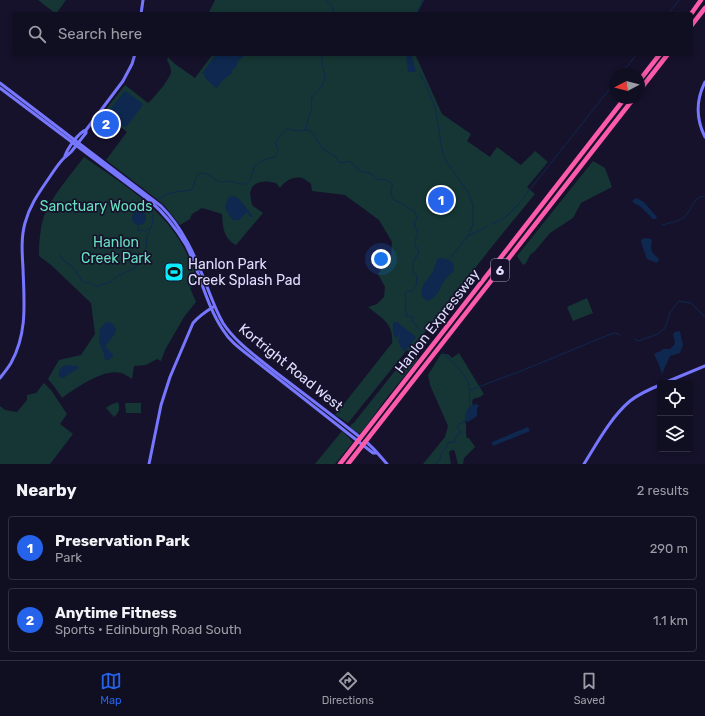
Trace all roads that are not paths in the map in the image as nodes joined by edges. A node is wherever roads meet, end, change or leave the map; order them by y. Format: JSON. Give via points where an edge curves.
{"nodes":[{"id":1,"x":143,"y":0,"type":"edge"},
{"id":2,"x":701,"y":0,"type":"edge"},
{"id":3,"x":705,"y":8,"type":"edge"},
{"id":4,"x":141,"y":12,"type":"edge"},
{"id":5,"x":692,"y":12,"type":"edge"},
{"id":6,"x":693,"y":23,"type":"edge"},
{"id":7,"x":134,"y":56,"type":"edge"},
{"id":8,"x":658,"y":56,"type":"edge"},
{"id":9,"x":666,"y":56,"type":"edge"},
{"id":10,"x":645,"y":73,"type":"edge"},
{"id":11,"x":705,"y":82,"type":"edge"},
{"id":12,"x":0,"y":83,"type":"edge"},
{"id":13,"x":645,"y":83,"type":"edge"},
{"id":14,"x":0,"y":88,"type":"edge"},
{"id":15,"x":620,"y":104,"type":"edge"},
{"id":16,"x":629,"y":104,"type":"edge"},
{"id":17,"x":705,"y":137,"type":"edge"},
{"id":18,"x":75,"y":143,"type":"junction"},
{"id":19,"x":213,"y":307,"type":"junction"},
{"id":20,"x":705,"y":366,"type":"edge"},
{"id":21,"x":0,"y":378,"type":"edge"},
{"id":22,"x":671,"y":380,"type":"edge"},
{"id":23,"x":657,"y":386,"type":"edge"},
{"id":24,"x":359,"y":439,"type":"junction"},
{"id":25,"x":364,"y":443,"type":"junction"},
{"id":26,"x":149,"y":464,"type":"edge"},
{"id":27,"x":340,"y":464,"type":"edge"},
{"id":28,"x":348,"y":464,"type":"edge"},
{"id":29,"x":386,"y":464,"type":"edge"},
{"id":30,"x":584,"y":464,"type":"edge"}],
"edges":[{"from":1,"to":4,"type":"street"},
{"from":2,"to":5,"type":"highway"},
{"from":3,"to":6,"type":"highway"},
{"from":7,"to":18,"type":"street","via":[[123,80],[86,133]]},
{"from":8,"to":10,"type":"highway"},
{"from":9,"to":13,"type":"highway"},
{"from":11,"to":17,"type":"street","via":[[699,97],[698,112]]},
{"from":12,"to":18,"type":"street","name":"Kortright Road West"},
{"from":14,"to":18,"type":"street","name":"Kortright Road West"},
{"from":15,"to":24,"type":"highway","name":"Hanlon Expressway","number":"6"},
{"from":16,"to":25,"type":"highway","name":"Hanlon Expressway","number":"6"},
{"from":18,"to":19,"type":"street","name":"Kortright Road West","via":[[169,213],[188,242]]},
{"from":18,"to":21,"type":"street","via":[[66,151],[65,157],[35,198],[28,214],[22,254],[22,334],[11,362]]},
{"from":19,"to":24,"type":"street","name":"Kortright Road West","via":[[239,342]]},
{"from":19,"to":26,"type":"street","via":[[199,316],[194,323],[170,378],[161,405]]},
{"from":20,"to":22,"type":"street"},
{"from":23,"to":30,"type":"street","via":[[638,395],[622,408]]},
{"from":24,"to":25,"type":"street","name":"Kortright Road West"},
{"from":24,"to":27,"type":"highway","name":"Hanlon Expressway","number":"6"},
{"from":25,"to":28,"type":"highway","name":"Hanlon Expressway","number":"6"},
{"from":25,"to":29,"type":"street","name":"Kortright Road West","via":[[375,449]]}]}
